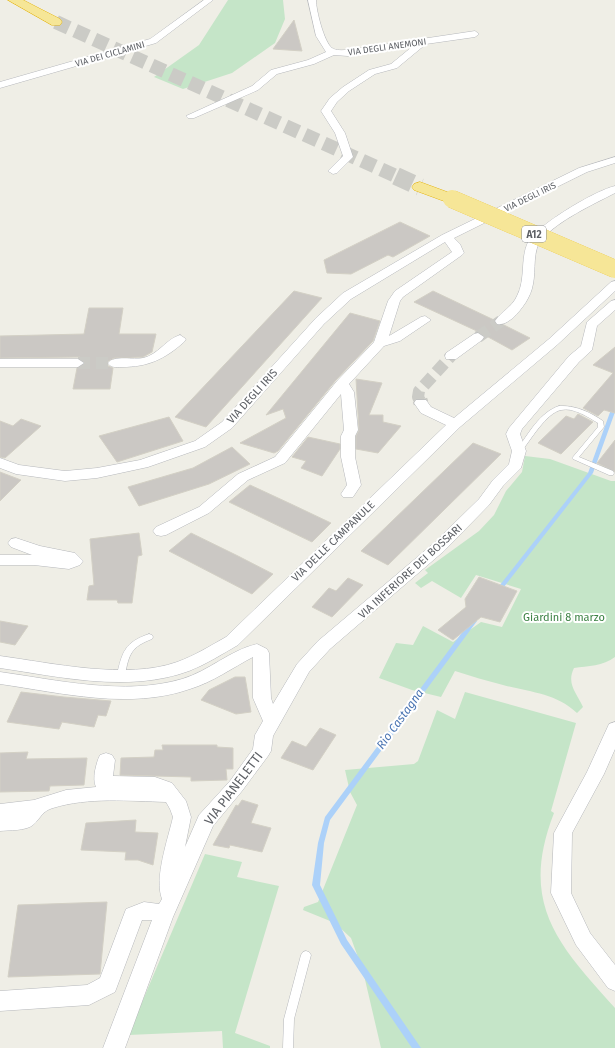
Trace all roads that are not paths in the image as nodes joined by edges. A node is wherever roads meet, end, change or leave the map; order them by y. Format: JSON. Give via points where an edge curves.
{"nodes":[{"id":1,"x":14,"y":0,"type":"edge"},
{"id":2,"x":38,"y":0,"type":"edge"},
{"id":3,"x":209,"y":0,"type":"edge"},
{"id":4,"x":312,"y":0,"type":"edge"},
{"id":5,"x":475,"y":34,"type":"dead end"},
{"id":6,"x":424,"y":42,"type":"junction"},
{"id":7,"x":333,"y":52,"type":"junction"},
{"id":8,"x":0,"y":85,"type":"edge"},
{"id":9,"x":191,"y":116,"type":"dead end"},
{"id":10,"x":615,"y":160,"type":"edge"},
{"id":11,"x":333,"y":171,"type":"dead end"},
{"id":12,"x":434,"y":179,"type":"tunnel mouth"},
{"id":13,"x":420,"y":187,"type":"tunnel mouth"},
{"id":14,"x":615,"y":188,"type":"edge"},
{"id":15,"x":459,"y":196,"type":"junction"},
{"id":16,"x":446,"y":237,"type":"junction"},
{"id":17,"x":615,"y":257,"type":"edge"},
{"id":18,"x":615,"y":269,"type":"edge"},
{"id":19,"x":615,"y":285,"type":"edge"},
{"id":20,"x":615,"y":304,"type":"edge"},
{"id":21,"x":425,"y":320,"type":"dead end"},
{"id":22,"x":501,"y":321,"type":"tunnel mouth"},
{"id":23,"x":478,"y":337,"type":"tunnel mouth"},
{"id":24,"x":180,"y":339,"type":"dead end"},
{"id":25,"x":380,"y":342,"type":"junction"},
{"id":26,"x":451,"y":356,"type":"tunnel mouth"},
{"id":27,"x":0,"y":363,"type":"edge"},
{"id":28,"x":78,"y":363,"type":"tunnel mouth"},
{"id":29,"x":114,"y":363,"type":"tunnel mouth"},
{"id":30,"x":342,"y":384,"type":"junction"},
{"id":31,"x":421,"y":403,"type":"tunnel mouth"},
{"id":32,"x":455,"y":424,"type":"junction"},
{"id":33,"x":519,"y":451,"type":"junction"},
{"id":34,"x":0,"y":463,"type":"edge"},
{"id":35,"x":611,"y":473,"type":"dead end"},
{"id":36,"x":348,"y":494,"type":"dead end"},
{"id":37,"x":161,"y":531,"type":"dead end"},
{"id":38,"x":16,"y":543,"type":"dead end"},
{"id":39,"x":0,"y":560,"type":"edge"},
{"id":40,"x":149,"y":637,"type":"dead end"},
{"id":41,"x":0,"y":662,"type":"edge"},
{"id":42,"x":121,"y":675,"type":"junction"},
{"id":43,"x":0,"y":678,"type":"edge"},
{"id":44,"x":272,"y":721,"type":"junction"},
{"id":45,"x":615,"y":729,"type":"edge"},
{"id":46,"x":106,"y":760,"type":"dead end"},
{"id":47,"x":170,"y":795,"type":"junction"},
{"id":48,"x":36,"y":807,"type":"junction"},
{"id":49,"x":0,"y":812,"type":"edge"},
{"id":50,"x":0,"y":823,"type":"edge"},
{"id":51,"x":168,"y":907,"type":"junction"},
{"id":52,"x":306,"y":955,"type":"dead end"},
{"id":53,"x":615,"y":980,"type":"edge"},
{"id":54,"x":0,"y":1001,"type":"edge"},
{"id":55,"x":114,"y":1048,"type":"edge"},
{"id":56,"x":288,"y":1048,"type":"edge"}],
"edges":[{"from":1,"to":2,"type":"highway","via":[[60,18]]},
{"from":3,"to":8,"type":"street","name":"VIA DEI CICLAMINI","via":[[153,41]]},
{"from":4,"to":7,"type":"street","name":"VIA DEGLI ANEMONI","via":[[323,42]]},
{"from":5,"to":6,"type":"street","name":"VIA DEGLI ANEMONI"},
{"from":6,"to":7,"type":"street","name":"VIA DEGLI ANEMONI","via":[[348,53]]},
{"from":6,"to":11,"type":"street","via":[[394,66],[372,72],[346,89],[326,111],[346,146],[348,157]]},
{"from":7,"to":9,"type":"street","via":[[311,62],[274,72],[255,88]]},
{"from":10,"to":16,"type":"street","name":"VIA DEGLI IRIS","via":[[583,170]]},
{"from":12,"to":15,"type":"highway","number":"A12"},
{"from":13,"to":15,"type":"highway","number":"A12"},
{"from":14,"to":22,"type":"street","via":[[558,220],[534,241],[529,259],[527,286],[518,306]]},
{"from":15,"to":17,"type":"highway","number":"A12"},
{"from":15,"to":18,"type":"highway","number":"A12","bridge":true},
{"from":16,"to":25,"type":"street","via":[[454,244],[458,253],[399,294],[394,301]]},
{"from":16,"to":34,"type":"street","name":"VIA DEGLI IRIS","via":[[347,296],[316,325],[227,425],[200,444],[143,464],[97,474],[46,474],[16,469]]},
{"from":19,"to":32,"type":"street","name":"VIA DELLE CAMPANULE","via":[[553,342]]},
{"from":20,"to":33,"type":"street","via":[[592,325],[588,333],[587,347],[516,428],[513,434]]},
{"from":21,"to":25,"type":"street","via":[[396,338]]},
{"from":23,"to":26,"type":"street"},
{"from":24,"to":29,"type":"street","via":[[154,360],[141,364]]},
{"from":25,"to":30,"type":"street"},
{"from":27,"to":28,"type":"street"},
{"from":30,"to":36,"type":"street","via":[[347,392],[351,430],[348,436],[348,457],[354,485]]},
{"from":30,"to":37,"type":"street","via":[[280,460],[243,477],[204,510]]},
{"from":31,"to":32,"type":"street","via":[[426,410]]},
{"from":32,"to":42,"type":"street","name":"VIA DELLE CAMPANULE","via":[[232,641],[203,658],[175,669]]},
{"from":33,"to":35,"type":"lane","via":[[554,410],[567,408],[587,414],[601,422],[601,426],[575,458]]},
{"from":33,"to":44,"type":"street","name":"VIA INFERIORE DEI BOSSARI","via":[[513,469],[444,542],[324,644],[303,668]]},
{"from":38,"to":39,"type":"street","via":[[75,560],[69,564]]},
{"from":40,"to":42,"type":"lane","via":[[137,640],[126,652]]},
{"from":41,"to":42,"type":"street","name":"VIA DELLE CAMPANULE"},
{"from":43,"to":44,"type":"street","via":[[113,692],[148,692],[183,685],[219,670],[249,651],[257,650],[261,653],[262,698]]},
{"from":44,"to":51,"type":"street","name":"VIA PIANELETTI","via":[[264,735],[262,751],[256,762],[206,821]]},
{"from":45,"to":53,"type":"street","via":[[595,774],[563,833],[561,893],[583,939]]},
{"from":46,"to":47,"type":"street","name":"VIA PIANELETTI","via":[[103,783],[155,784],[166,788]]},
{"from":47,"to":48,"type":"street","via":[[65,797],[49,800]]},
{"from":47,"to":51,"type":"street","name":"VIA PIANELETTI","via":[[179,806],[182,817],[171,869]]},
{"from":48,"to":49,"type":"street"},
{"from":48,"to":50,"type":"street","via":[[26,820]]},
{"from":51,"to":54,"type":"street","via":[[140,910],[133,915],[108,985],[89,995]]},
{"from":51,"to":55,"type":"street","name":"VIA PIANELETTI"},
{"from":52,"to":56,"type":"lane","via":[[289,1019]]}]}
